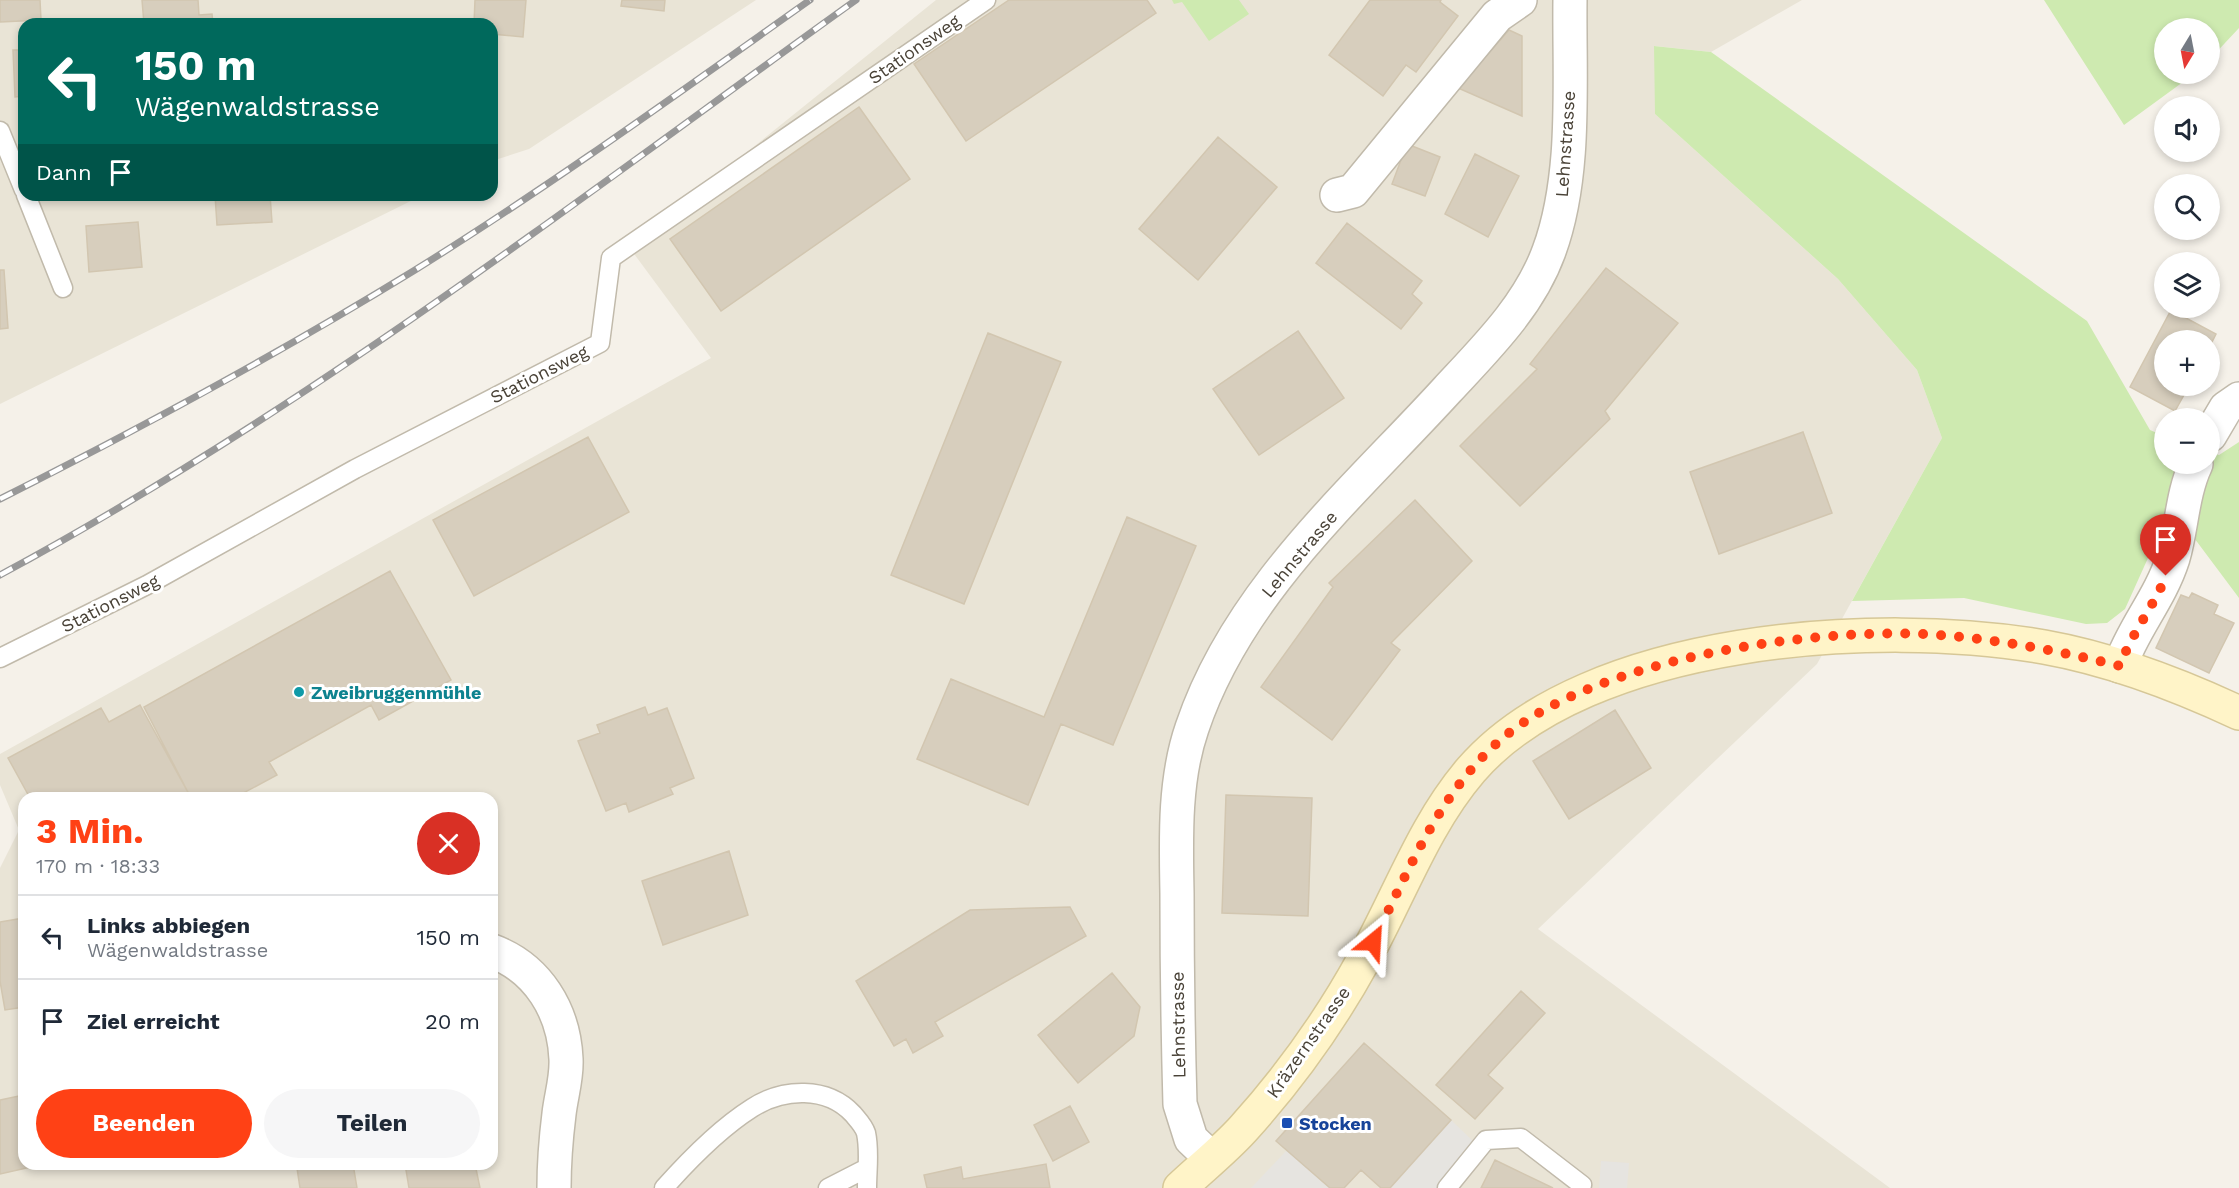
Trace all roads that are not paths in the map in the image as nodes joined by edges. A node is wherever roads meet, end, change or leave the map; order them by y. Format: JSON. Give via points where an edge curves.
{"nodes":[{"id":1,"x":986,"y":0,"type":"edge"},
{"id":2,"x":1520,"y":0,"type":"edge"},
{"id":3,"x":1570,"y":0,"type":"edge"},
{"id":4,"x":0,"y":131,"type":"edge"},
{"id":5,"x":18,"y":175,"type":"edge"},
{"id":6,"x":1337,"y":195,"type":"dead end"},
{"id":7,"x":28,"y":201,"type":"edge"},
{"id":8,"x":63,"y":288,"type":"dead end"},
{"id":9,"x":2239,"y":399,"type":"edge"},
{"id":10,"x":2220,"y":418,"type":"edge"},
{"id":11,"x":2191,"y":474,"type":"edge"},
{"id":12,"x":0,"y":658,"type":"edge"},
{"id":13,"x":2120,"y":666,"type":"junction"},
{"id":14,"x":2239,"y":713,"type":"edge"},
{"id":15,"x":498,"y":954,"type":"edge"},
{"id":16,"x":1211,"y":1158,"type":"junction"},
{"id":17,"x":867,"y":1168,"type":"junction"},
{"id":18,"x":554,"y":1188,"type":"edge"},
{"id":19,"x":664,"y":1188,"type":"edge"},
{"id":20,"x":828,"y":1188,"type":"edge"},
{"id":21,"x":851,"y":1188,"type":"edge"},
{"id":22,"x":867,"y":1188,"type":"edge"},
{"id":23,"x":1180,"y":1188,"type":"edge"},
{"id":24,"x":1447,"y":1188,"type":"edge"},
{"id":25,"x":1581,"y":1188,"type":"edge"}],
"edges":[{"from":1,"to":12,"type":"lane","name":"Stationsweg","via":[[611,258],[600,343],[355,469],[147,585]]},
{"from":2,"to":6,"type":"street","via":[[1497,16],[1353,191]]},
{"from":3,"to":16,"type":"street","name":"Lehnstrasse","via":[[1566,177],[1549,252],[1533,285],[1485,348],[1276,577],[1224,654],[1192,729],[1176,830],[1180,1104],[1191,1139]]},
{"from":4,"to":5,"type":"lane"},
{"from":7,"to":8,"type":"lane"},
{"from":9,"to":10,"type":"street"},
{"from":11,"to":13,"type":"street","via":[[2173,557],[2158,596],[2128,643]]},
{"from":13,"to":14,"type":"street","name":"Kräzernstrasse"},
{"from":13,"to":16,"type":"street","name":"Kräzernstrasse","via":[[1989,639],[1922,634],[1843,636],[1760,645],[1678,661],[1623,675],[1569,696],[1504,737],[1448,800],[1363,961],[1332,1011],[1274,1093]]},
{"from":15,"to":18,"type":"street","via":[[541,985],[562,1030],[566,1059]]},
{"from":16,"to":23,"type":"street","name":"Kräzernstrasse"},
{"from":17,"to":19,"type":"lane","via":[[866,1131],[851,1112],[828,1097],[792,1093],[752,1107]]},
{"from":17,"to":20,"type":"lane"},
{"from":17,"to":21,"type":"lane"},
{"from":17,"to":22,"type":"lane"},
{"from":24,"to":25,"type":"lane","via":[[1486,1140],[1521,1138]]}]}
